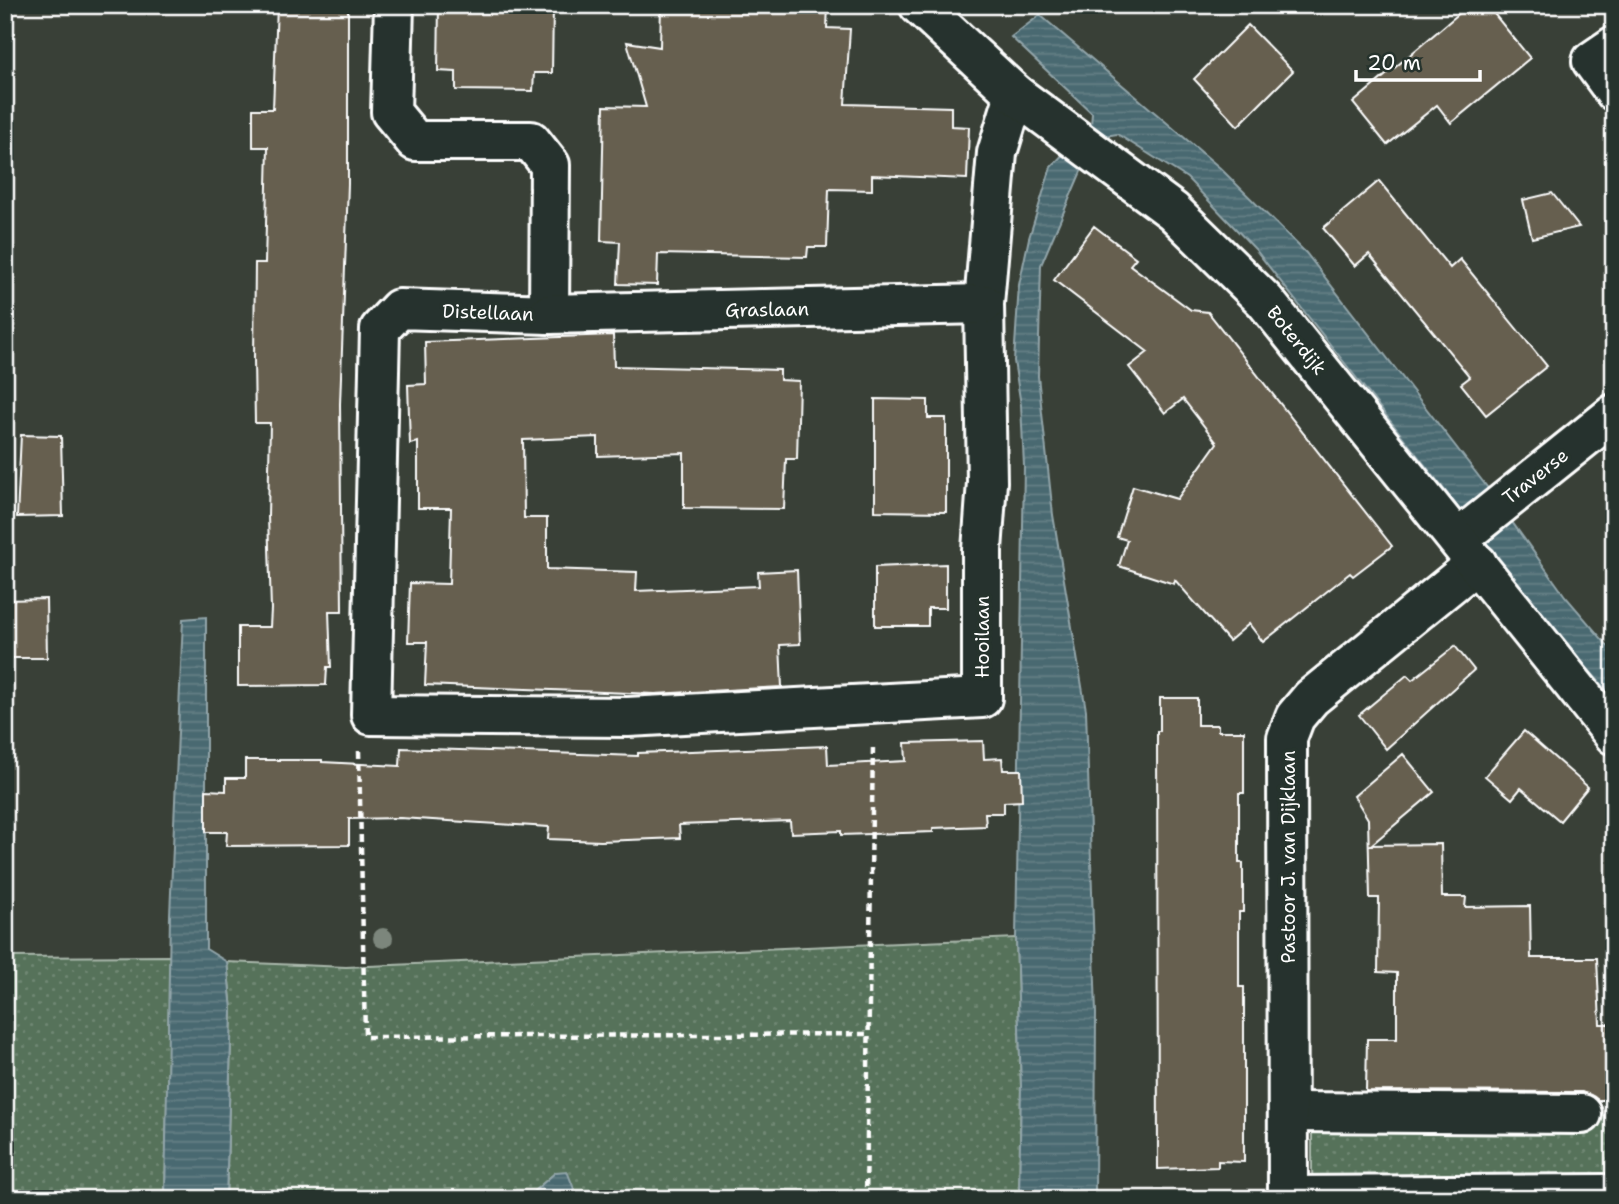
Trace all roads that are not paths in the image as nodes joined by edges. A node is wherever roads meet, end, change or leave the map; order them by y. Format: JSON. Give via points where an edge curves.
{"nodes":[{"id":1,"x":394,"y":5,"type":"edge"},
{"id":2,"x":919,"y":5,"type":"edge"},
{"id":3,"x":1614,"y":46,"type":"edge"},
{"id":4,"x":1614,"y":90,"type":"edge"},
{"id":5,"x":1015,"y":94,"type":"junction"},
{"id":6,"x":984,"y":303,"type":"junction"},
{"id":7,"x":549,"y":314,"type":"junction"},
{"id":8,"x":1614,"y":414,"type":"edge"},
{"id":9,"x":1467,"y":544,"type":"junction"},
{"id":10,"x":371,"y":715,"type":"joint"},
{"id":11,"x":1614,"y":735,"type":"edge"},
{"id":12,"x":1289,"y":1112,"type":"junction"},
{"id":13,"x":1583,"y":1114,"type":"dead end"},
{"id":14,"x":1605,"y":1194,"type":"dead end"},
{"id":15,"x":1288,"y":1198,"type":"edge"}],
"edges":[{"from":1,"to":7,"type":"street","name":"Distellaan","via":[[391,112],[415,141],[531,141],[550,164]]},
{"from":2,"to":5,"type":"street","name":"Boterdijk"},
{"from":3,"to":4,"type":"street","via":[[1592,61]]},
{"from":5,"to":6,"type":"street","name":"Hooilaan","via":[[997,153]]},
{"from":5,"to":9,"type":"street","name":"Boterdijk","via":[[1173,211],[1265,301]]},
{"from":6,"to":7,"type":"street","name":"Graslaan"},
{"from":6,"to":10,"type":"street","name":"Hooilaan","via":[[988,482],[982,550],[982,698],[628,717]]},
{"from":7,"to":10,"type":"street","name":"Distellaan","via":[[399,309],[380,329]]},
{"from":8,"to":9,"type":"street","name":"Traverse","via":[[1509,497]]},
{"from":9,"to":11,"type":"street","name":"Boterdijk"},
{"from":9,"to":12,"type":"street","name":"Pastoor J. van Dijklaan","via":[[1311,698],[1295,717],[1287,738]]},
{"from":12,"to":13,"type":"street"},
{"from":12,"to":15,"type":"street","name":"Pastoor J. van Dijklaan"},
{"from":14,"to":15,"type":"street","name":"Pastoor J. van Dijklaan"}]}
